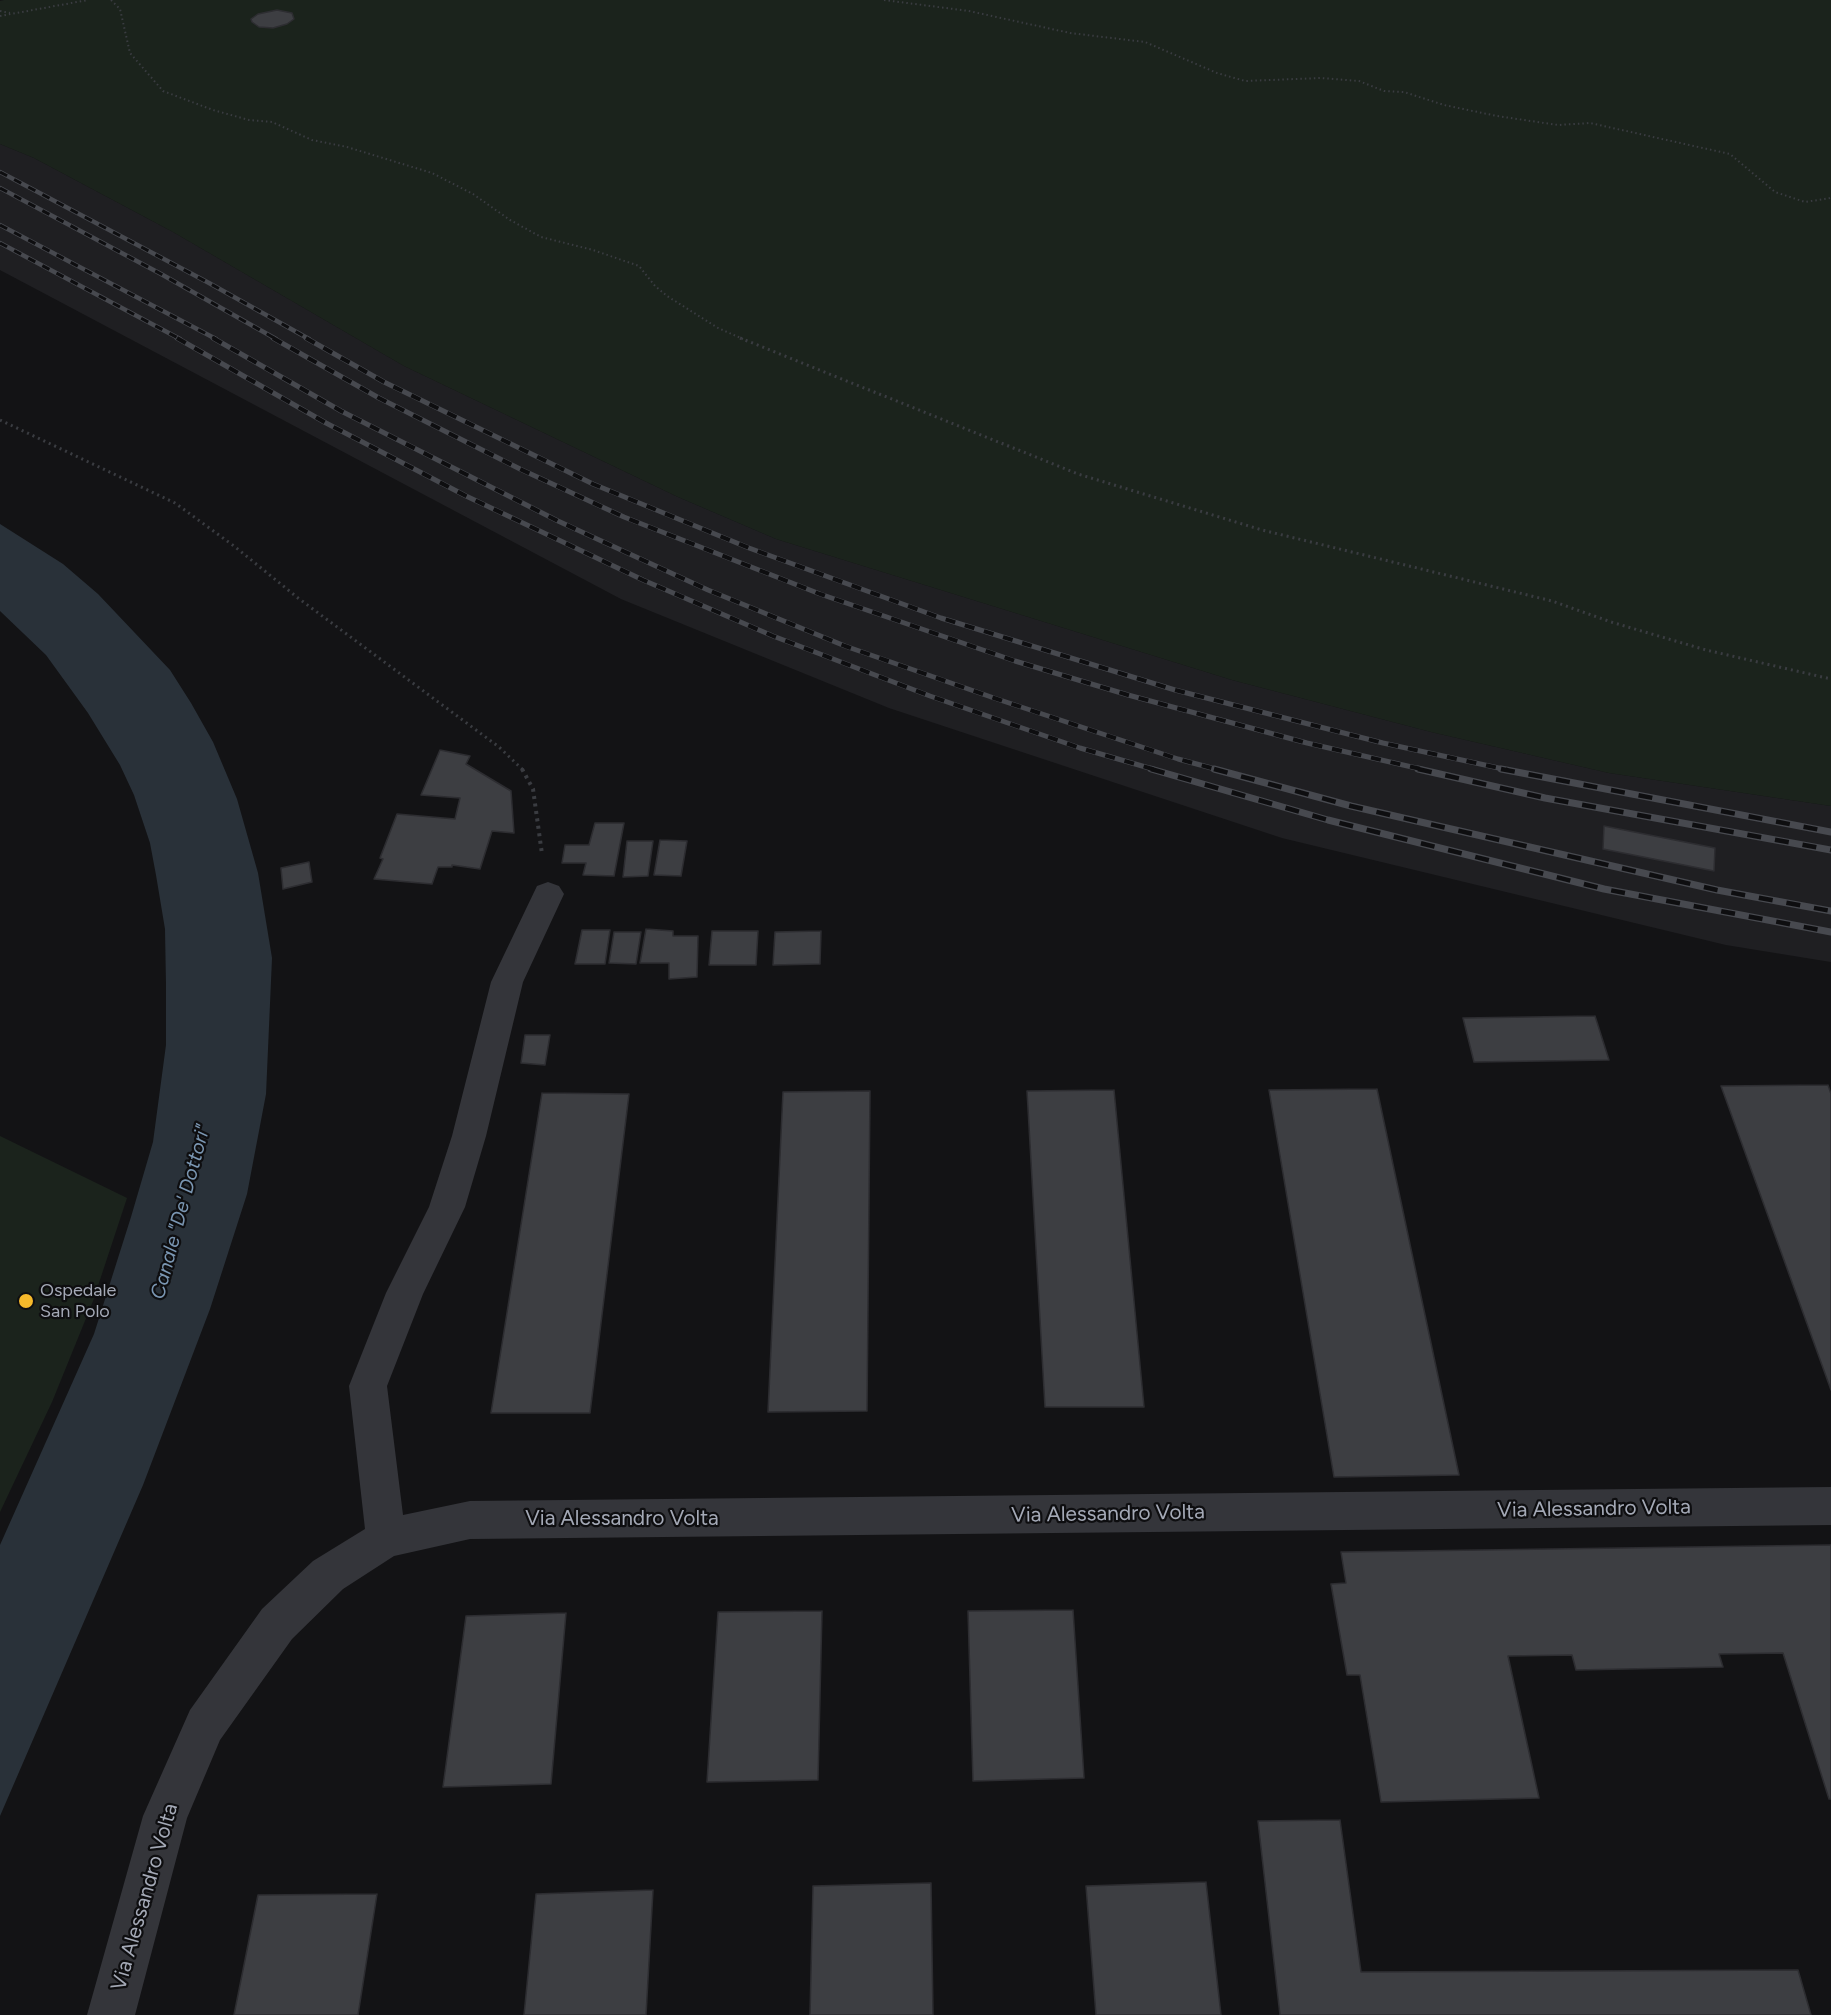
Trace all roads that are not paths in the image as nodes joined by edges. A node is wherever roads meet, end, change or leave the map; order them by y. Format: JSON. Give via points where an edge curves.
{"nodes":[{"id":1,"x":548,"y":894,"type":"road end"},
{"id":2,"x":1831,"y":1506,"type":"edge"},
{"id":3,"x":386,"y":1538,"type":"junction"},
{"id":4,"x":111,"y":2015,"type":"edge"}],
"edges":[{"from":1,"to":3,"type":"street","via":[[507,982],[447,1208],[405,1293],[368,1386]]},
{"from":2,"to":3,"type":"street","name":"Via Alessandro Volta","via":[[470,1520]]},
{"from":3,"to":4,"type":"street","name":"Via Alessandro Volta","via":[[328,1575],[276,1624],[205,1725],[165,1816]]}]}
